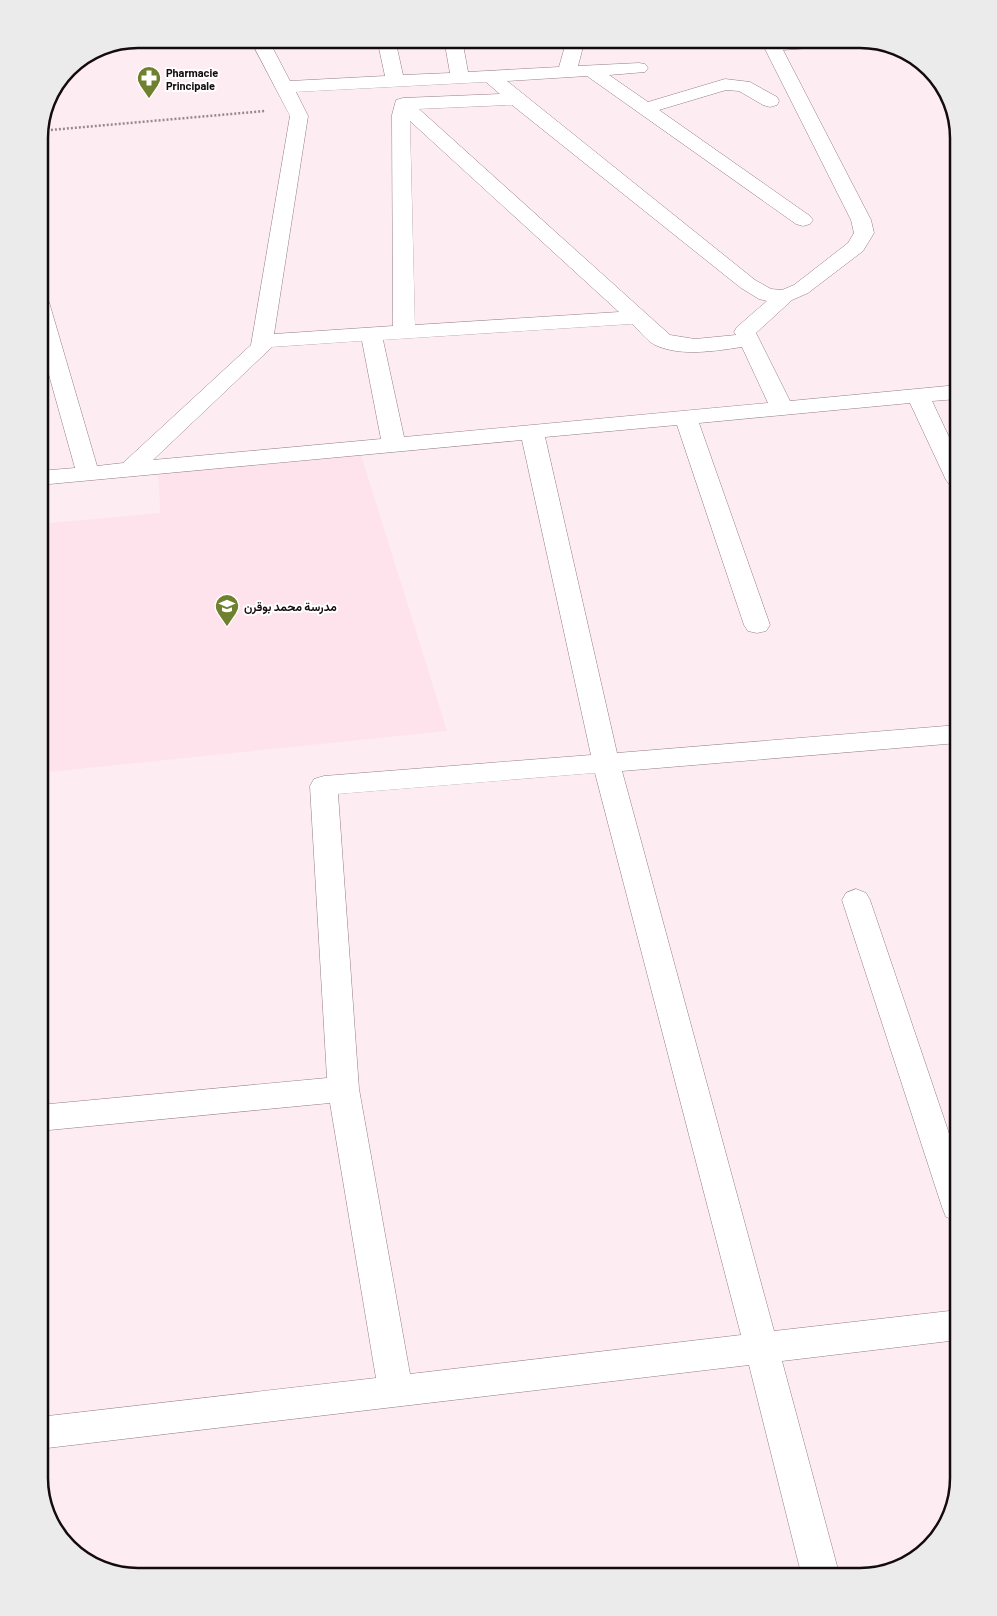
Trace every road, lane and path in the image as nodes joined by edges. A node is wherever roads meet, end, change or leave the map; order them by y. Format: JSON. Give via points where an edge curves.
{"nodes":[{"id":1,"x":264,"y":48,"type":"edge"},
{"id":2,"x":388,"y":48,"type":"edge"},
{"id":3,"x":455,"y":48,"type":"edge"},
{"id":4,"x":574,"y":48,"type":"edge"},
{"id":5,"x":773,"y":48,"type":"edge"},
{"id":6,"x":638,"y":68,"type":"dead end"},
{"id":7,"x":591,"y":71,"type":"junction"},
{"id":8,"x":568,"y":72,"type":"junction"},
{"id":9,"x":491,"y":76,"type":"junction"},
{"id":10,"x":460,"y":78,"type":"junction"},
{"id":11,"x":395,"y":82,"type":"junction"},
{"id":12,"x":284,"y":88,"type":"junction"},
{"id":13,"x":516,"y":99,"type":"junction"},
{"id":14,"x":770,"y":101,"type":"dead end"},
{"id":15,"x":402,"y":104,"type":"junction"},
{"id":16,"x":295,"y":109,"type":"junction"},
{"id":17,"x":645,"y":109,"type":"junction"},
{"id":18,"x":48,"y":130,"type":"edge"},
{"id":19,"x":803,"y":220,"type":"dead end"},
{"id":20,"x":786,"y":296,"type":"junction"},
{"id":21,"x":637,"y":317,"type":"junction"},
{"id":22,"x":404,"y":332,"type":"junction"},
{"id":23,"x":48,"y":333,"type":"edge"},
{"id":24,"x":370,"y":334,"type":"junction"},
{"id":25,"x":749,"y":340,"type":"junction"},
{"id":26,"x":262,"y":341,"type":"junction"},
{"id":27,"x":950,"y":393,"type":"edge"},
{"id":28,"x":918,"y":396,"type":"junction"},
{"id":29,"x":782,"y":408,"type":"junction"},
{"id":30,"x":686,"y":417,"type":"junction"},
{"id":31,"x":532,"y":432,"type":"junction"},
{"id":32,"x":394,"y":445,"type":"junction"},
{"id":33,"x":950,"y":463,"type":"edge"},
{"id":34,"x":129,"y":470,"type":"junction"},
{"id":35,"x":88,"y":473,"type":"junction"},
{"id":36,"x":48,"y":477,"type":"edge"},
{"id":37,"x":757,"y":625,"type":"dead end"},
{"id":38,"x":950,"y":735,"type":"edge"},
{"id":39,"x":606,"y":763,"type":"junction"},
{"id":40,"x":856,"y":900,"type":"dead end"},
{"id":41,"x":343,"y":1089,"type":"junction"},
{"id":42,"x":48,"y":1117,"type":"edge"},
{"id":43,"x":950,"y":1183,"type":"edge"},
{"id":44,"x":950,"y":1326,"type":"edge"},
{"id":45,"x":762,"y":1349,"type":"junction"},
{"id":46,"x":396,"y":1390,"type":"junction"},
{"id":47,"x":48,"y":1432,"type":"edge"},
{"id":48,"x":819,"y":1568,"type":"edge"}],
"edges":[{"from":1,"to":12,"type":"street"},
{"from":2,"to":11,"type":"street"},
{"from":3,"to":10,"type":"street"},
{"from":4,"to":8,"type":"street"},
{"from":5,"to":20,"type":"street","via":[[861,220],[864,233],[856,247]]},
{"from":6,"to":7,"type":"street"},
{"from":7,"to":8,"type":"street"},
{"from":7,"to":17,"type":"street"},
{"from":8,"to":9,"type":"street"},
{"from":9,"to":10,"type":"street"},
{"from":9,"to":13,"type":"street"},
{"from":10,"to":11,"type":"street"},
{"from":11,"to":12,"type":"street"},
{"from":12,"to":16,"type":"street"},
{"from":13,"to":15,"type":"street"},
{"from":13,"to":20,"type":"street","via":[[748,284],[766,295]]},
{"from":14,"to":17,"type":"street","via":[[744,86],[725,84]]},
{"from":15,"to":21,"type":"street"},
{"from":15,"to":22,"type":"street"},
{"from":16,"to":18,"type":"path"},
{"from":16,"to":26,"type":"street","via":[[298,116]]},
{"from":17,"to":19,"type":"street"},
{"from":20,"to":25,"type":"street","via":[[745,332]]},
{"from":21,"to":22,"type":"street"},
{"from":21,"to":25,"type":"street","via":[[662,340],[680,346]]},
{"from":22,"to":24,"type":"street"},
{"from":23,"to":35,"type":"street"},
{"from":24,"to":26,"type":"street"},
{"from":24,"to":32,"type":"street"},
{"from":25,"to":29,"type":"street"},
{"from":26,"to":34,"type":"street","via":[[261,347]]},
{"from":27,"to":28,"type":"street"},
{"from":28,"to":29,"type":"street"},
{"from":28,"to":33,"type":"street"},
{"from":29,"to":30,"type":"street"},
{"from":30,"to":31,"type":"street"},
{"from":30,"to":37,"type":"street"},
{"from":31,"to":32,"type":"street"},
{"from":31,"to":39,"type":"street"},
{"from":32,"to":34,"type":"street"},
{"from":34,"to":35,"type":"street"},
{"from":35,"to":36,"type":"street"},
{"from":38,"to":39,"type":"street"},
{"from":39,"to":41,"type":"street","via":[[324,786]]},
{"from":39,"to":45,"type":"street"},
{"from":40,"to":43,"type":"street"},
{"from":41,"to":42,"type":"street"},
{"from":41,"to":46,"type":"street"},
{"from":44,"to":45,"type":"street"},
{"from":45,"to":46,"type":"street"},
{"from":45,"to":48,"type":"street"},
{"from":46,"to":47,"type":"street"}]}
